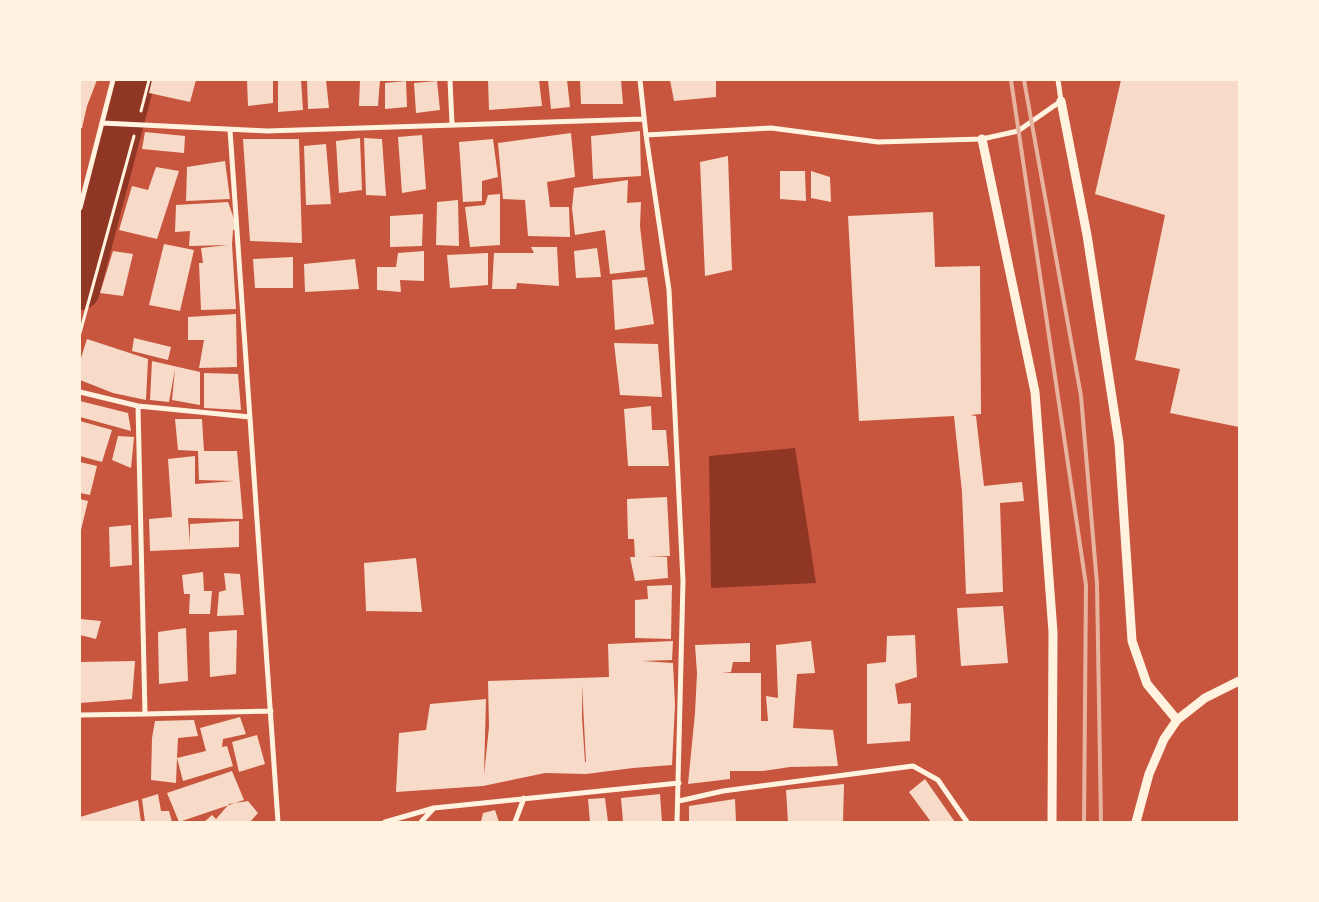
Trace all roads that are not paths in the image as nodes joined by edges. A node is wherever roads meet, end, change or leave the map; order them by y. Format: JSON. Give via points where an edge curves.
{"nodes":[{"id":1,"x":113,"y":80,"type":"edge"},
{"id":2,"x":450,"y":80,"type":"edge"},
{"id":3,"x":640,"y":80,"type":"edge"},
{"id":4,"x":1058,"y":80,"type":"edge"},
{"id":5,"x":1061,"y":101,"type":"junction"},
{"id":6,"x":644,"y":119,"type":"junction"},
{"id":7,"x":102,"y":123,"type":"junction"},
{"id":8,"x":452,"y":124,"type":"junction"},
{"id":9,"x":230,"y":130,"type":"junction"},
{"id":10,"x":646,"y":136,"type":"junction"},
{"id":11,"x":982,"y":139,"type":"junction"},
{"id":12,"x":80,"y":208,"type":"edge"},
{"id":13,"x":80,"y":392,"type":"edge"},
{"id":14,"x":138,"y":406,"type":"junction"},
{"id":15,"x":250,"y":417,"type":"junction"},
{"id":16,"x":1239,"y":681,"type":"edge"},
{"id":17,"x":271,"y":710,"type":"junction"},
{"id":18,"x":80,"y":714,"type":"edge"},
{"id":19,"x":145,"y":714,"type":"junction"},
{"id":20,"x":1177,"y":720,"type":"junction"},
{"id":21,"x":679,"y":783,"type":"junction"},
{"id":22,"x":524,"y":798,"type":"junction"},
{"id":23,"x":679,"y":801,"type":"junction"},
{"id":24,"x":434,"y":808,"type":"junction"},
{"id":25,"x":278,"y":822,"type":"edge"},
{"id":26,"x":385,"y":822,"type":"edge"},
{"id":27,"x":421,"y":822,"type":"edge"},
{"id":28,"x":515,"y":822,"type":"edge"},
{"id":29,"x":677,"y":822,"type":"edge"},
{"id":30,"x":967,"y":822,"type":"edge"},
{"id":31,"x":1052,"y":822,"type":"edge"},
{"id":32,"x":1136,"y":822,"type":"edge"}],
"edges":[{"from":1,"to":7,"type":"street"},
{"from":2,"to":8,"type":"street"},
{"from":3,"to":6,"type":"street"},
{"from":4,"to":5,"type":"street"},
{"from":5,"to":11,"type":"street","via":[[1018,130]]},
{"from":5,"to":20,"type":"street","via":[[1119,443],[1132,641],[1147,684]]},
{"from":6,"to":8,"type":"street"},
{"from":6,"to":10,"type":"street"},
{"from":7,"to":9,"type":"street"},
{"from":7,"to":12,"type":"street"},
{"from":8,"to":9,"type":"street"},
{"from":9,"to":15,"type":"street"},
{"from":10,"to":11,"type":"street","via":[[771,128],[878,142]]},
{"from":10,"to":21,"type":"street","via":[[670,309],[683,581]]},
{"from":11,"to":31,"type":"street","via":[[1035,392],[1053,632]]},
{"from":13,"to":14,"type":"street"},
{"from":14,"to":15,"type":"street"},
{"from":14,"to":19,"type":"street"},
{"from":15,"to":17,"type":"street"},
{"from":16,"to":20,"type":"street","via":[[1205,698]]},
{"from":17,"to":19,"type":"street"},
{"from":17,"to":25,"type":"street"},
{"from":18,"to":19,"type":"street"},
{"from":20,"to":32,"type":"street","via":[[1164,739],[1149,774]]},
{"from":21,"to":22,"type":"street"},
{"from":21,"to":23,"type":"street"},
{"from":22,"to":24,"type":"street"},
{"from":22,"to":28,"type":"street"},
{"from":23,"to":29,"type":"street"},
{"from":23,"to":30,"type":"street","via":[[723,790],[914,766],[938,780]]},
{"from":24,"to":26,"type":"street"},
{"from":24,"to":27,"type":"street"}]}
